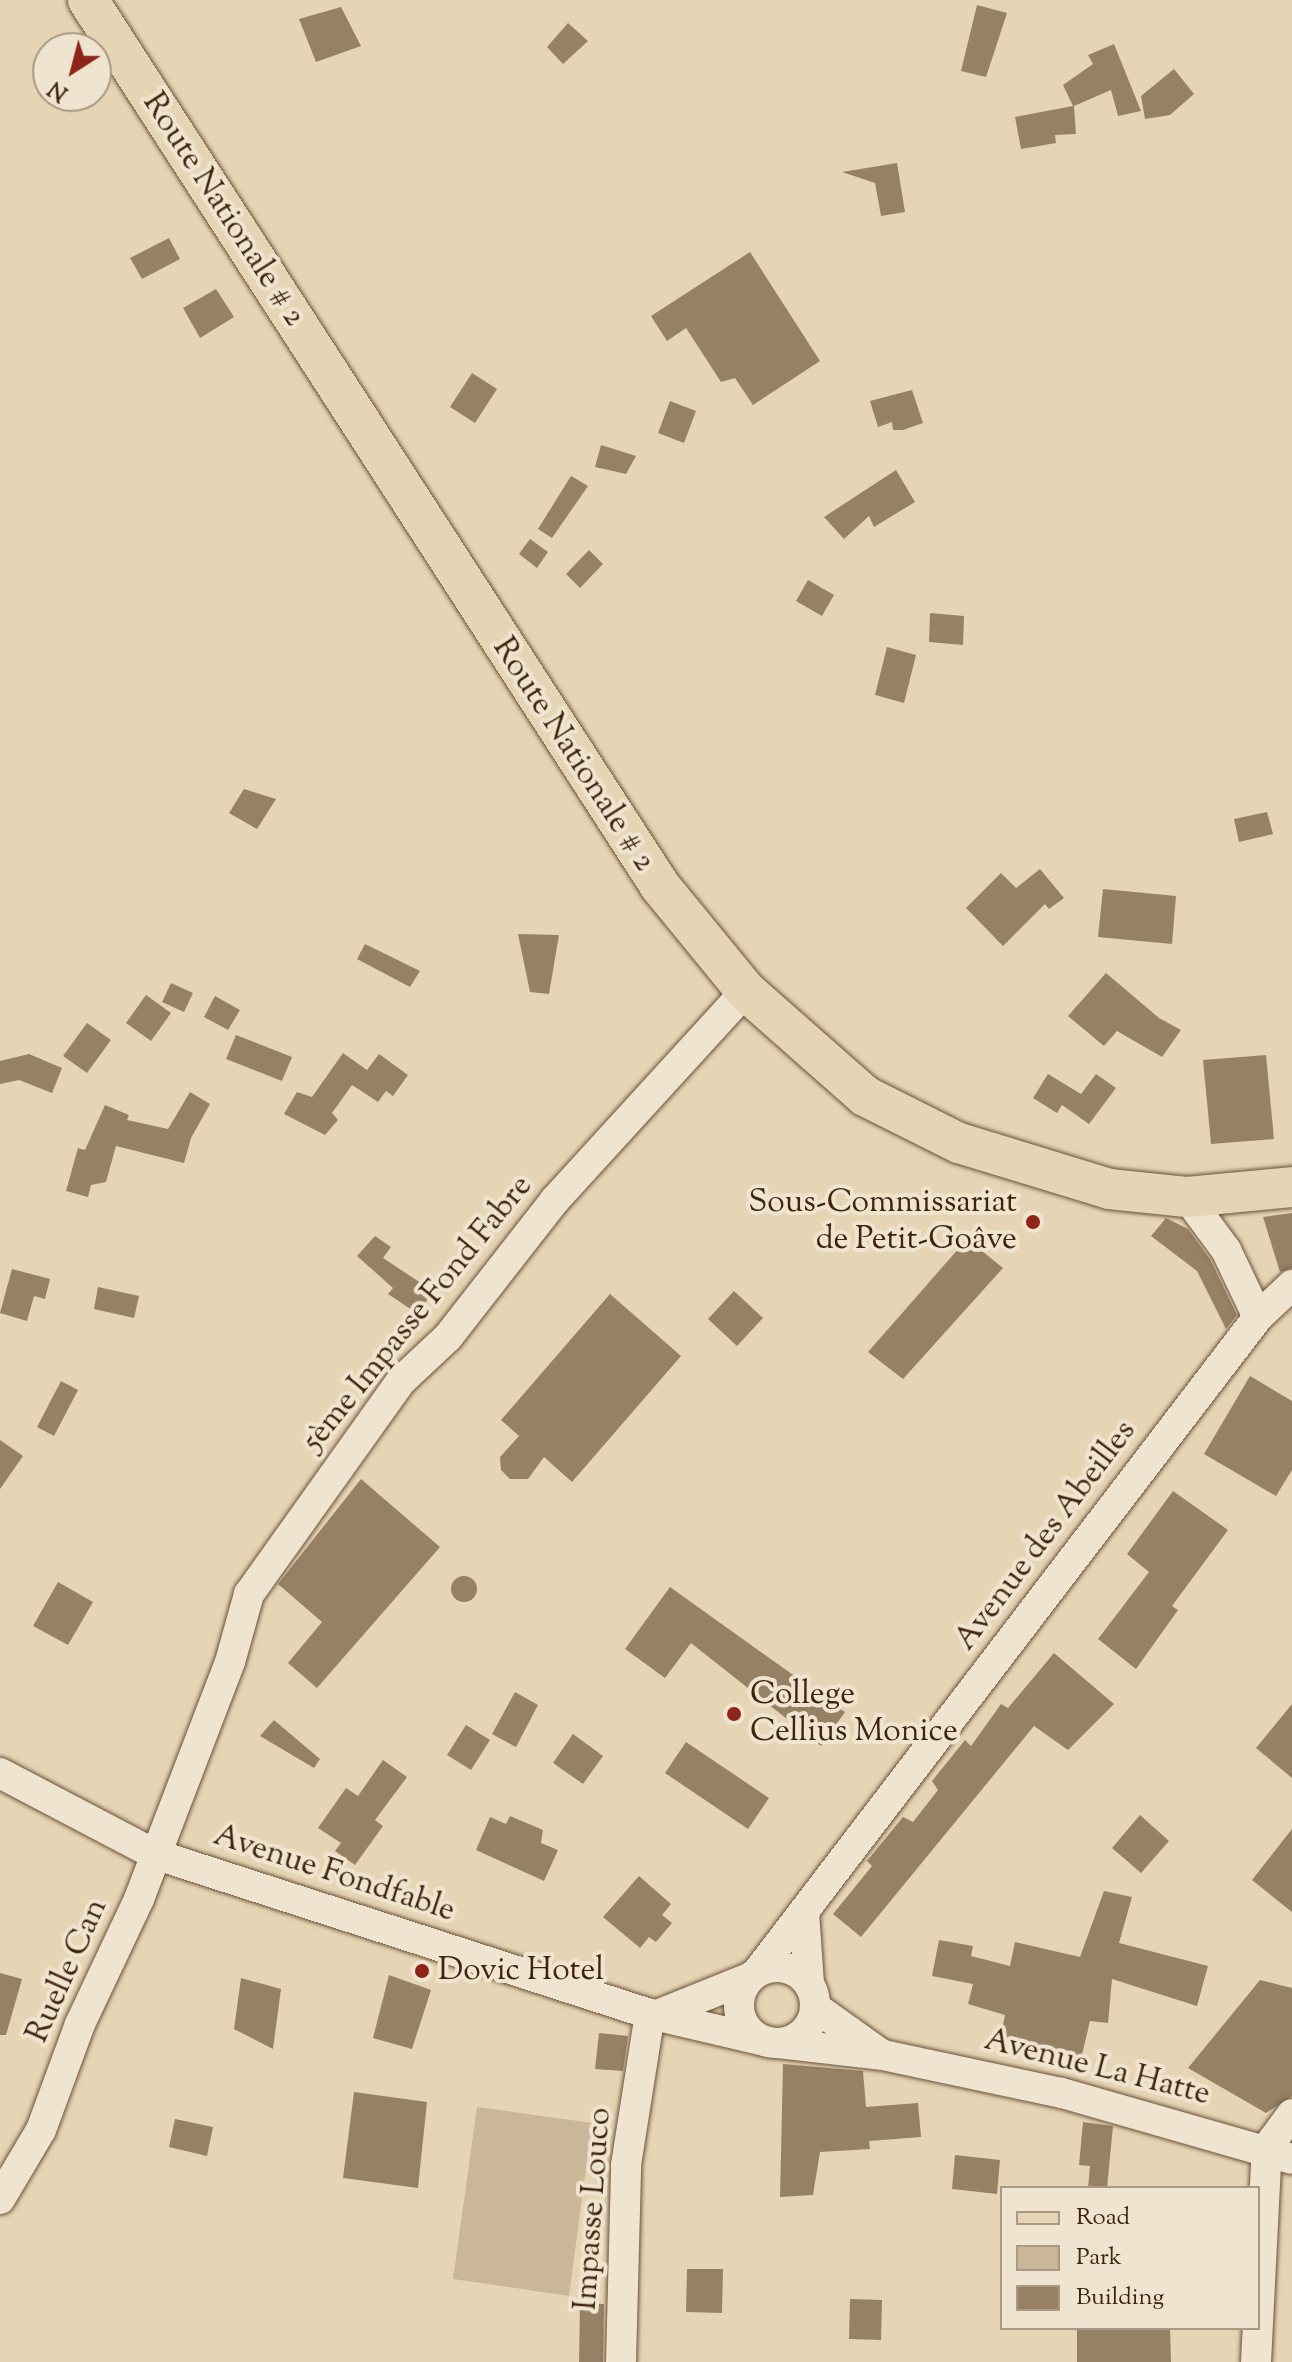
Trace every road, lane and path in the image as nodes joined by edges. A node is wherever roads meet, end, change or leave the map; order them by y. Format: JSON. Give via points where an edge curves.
{"nodes":[{"id":1,"x":88,"y":0,"type":"edge"},
{"id":2,"x":746,"y":991,"type":"junction"},
{"id":3,"x":1292,"y":1187,"type":"edge"},
{"id":4,"x":1187,"y":1197,"type":"junction"},
{"id":5,"x":1292,"y":1285,"type":"edge"},
{"id":6,"x":1258,"y":1317,"type":"junction"},
{"id":7,"x":0,"y":1773,"type":"edge"},
{"id":8,"x":154,"y":1854,"type":"junction"},
{"id":9,"x":804,"y":1912,"type":"junction"},
{"id":10,"x":754,"y":1974,"type":"junction"},
{"id":11,"x":812,"y":1995,"type":"junction"},
{"id":12,"x":654,"y":2015,"type":"junction"},
{"id":13,"x":773,"y":2042,"type":"junction"},
{"id":14,"x":883,"y":2055,"type":"junction"},
{"id":15,"x":1292,"y":2114,"type":"edge"},
{"id":16,"x":1280,"y":2153,"type":"edge"},
{"id":17,"x":0,"y":2199,"type":"edge"},
{"id":18,"x":1260,"y":2327,"type":"edge"},
{"id":19,"x":1260,"y":2330,"type":"edge"},
{"id":20,"x":621,"y":2362,"type":"edge"},
{"id":21,"x":1256,"y":2362,"type":"edge"}],
"edges":[{"from":1,"to":2,"type":"main road","name":"Route Nationale # 2","via":[[660,886]]},
{"from":2,"to":4,"type":"main road","name":"Route Nationale # 2","via":[[865,1096],[959,1143],[1109,1189]]},
{"from":2,"to":8,"type":"street","name":"5ème Impasse Fond Fabre","via":[[555,1200],[448,1337],[401,1381],[249,1594],[230,1662]]},
{"from":3,"to":4,"type":"main road","name":"Route Nationale # 2"},
{"from":4,"to":6,"type":"street","via":[[1226,1250]]},
{"from":5,"to":6,"type":"street","name":"Avenue des Abeilles"},
{"from":6,"to":9,"type":"street","name":"Avenue des Abeilles"},
{"from":7,"to":8,"type":"street","name":"Avenue Fondfable"},
{"from":8,"to":12,"type":"street","name":"Avenue Fondfable"},
{"from":8,"to":17,"type":"street","name":"Ruelle Can","via":[[139,1899],[80,2024],[41,2130]]},
{"from":9,"to":10,"type":"street","name":"Avenue des Abeilles"},
{"from":9,"to":11,"type":"street"},
{"from":10,"to":11,"type":"street","via":[[784,1967]]},
{"from":10,"to":12,"type":"street"},
{"from":10,"to":13,"type":"street","via":[[742,1988],[739,2013],[750,2032]]},
{"from":11,"to":13,"type":"street","via":[[807,2028]]},
{"from":11,"to":14,"type":"street","name":"Avenue La Hatte"},
{"from":12,"to":13,"type":"street","name":"Avenue Fondfable"},
{"from":12,"to":20,"type":"street","name":"Impasse Louco","via":[[626,2165]]},
{"from":13,"to":14,"type":"street","name":"Avenue La Hatte"},
{"from":14,"to":16,"type":"street","name":"Avenue La Hatte","via":[[1062,2093]]},
{"from":15,"to":16,"type":"street"},
{"from":16,"to":18,"type":"street"},
{"from":19,"to":21,"type":"street"}]}
